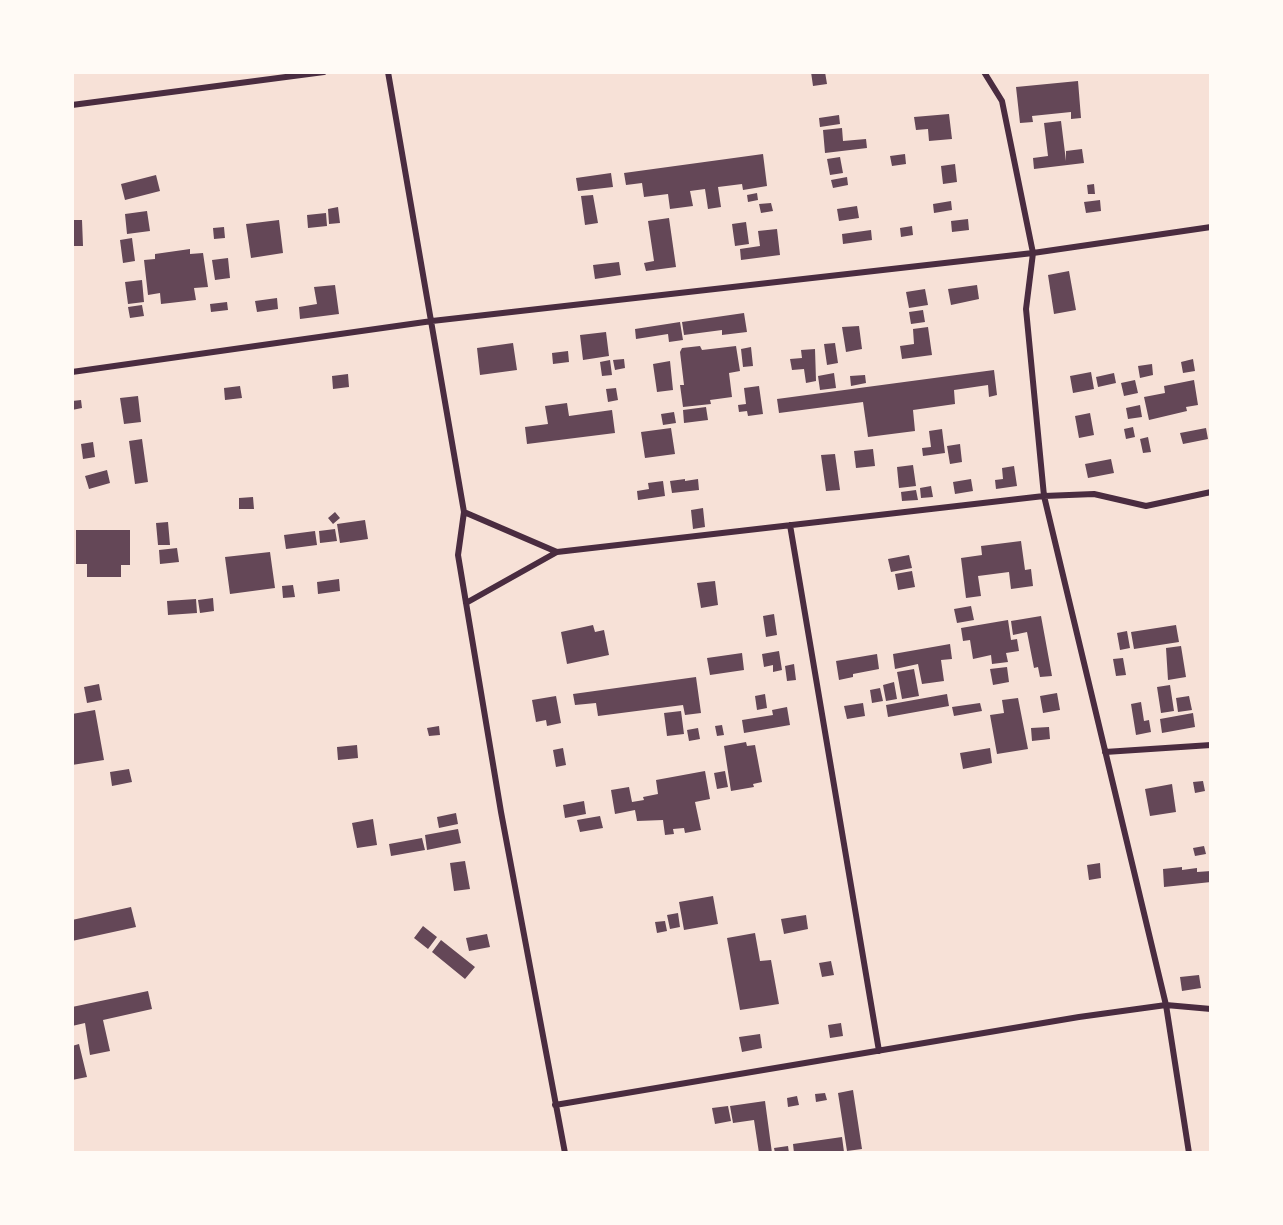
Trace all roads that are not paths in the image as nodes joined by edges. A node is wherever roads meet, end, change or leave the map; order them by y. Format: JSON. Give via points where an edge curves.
{"nodes":[{"id":1,"x":324,"y":72,"type":"edge"},
{"id":2,"x":388,"y":72,"type":"edge"},
{"id":3,"x":984,"y":72,"type":"edge"},
{"id":4,"x":72,"y":105,"type":"edge"},
{"id":5,"x":1211,"y":227,"type":"edge"},
{"id":6,"x":1033,"y":253,"type":"junction"},
{"id":7,"x":432,"y":321,"type":"junction"},
{"id":8,"x":72,"y":372,"type":"edge"},
{"id":9,"x":1211,"y":492,"type":"edge"},
{"id":10,"x":1044,"y":496,"type":"junction"},
{"id":11,"x":464,"y":512,"type":"junction"},
{"id":12,"x":790,"y":525,"type":"junction"},
{"id":13,"x":556,"y":552,"type":"junction"},
{"id":14,"x":466,"y":603,"type":"junction"},
{"id":15,"x":1211,"y":746,"type":"edge"},
{"id":16,"x":1105,"y":752,"type":"junction"},
{"id":17,"x":1166,"y":1005,"type":"junction"},
{"id":18,"x":1211,"y":1010,"type":"edge"},
{"id":19,"x":879,"y":1051,"type":"junction"},
{"id":20,"x":555,"y":1105,"type":"junction"},
{"id":21,"x":565,"y":1153,"type":"edge"},
{"id":22,"x":1189,"y":1153,"type":"edge"}],
"edges":[{"from":1,"to":4,"type":"street"},
{"from":2,"to":7,"type":"street"},
{"from":3,"to":6,"type":"street","via":[[1002,100]]},
{"from":5,"to":6,"type":"street"},
{"from":6,"to":7,"type":"street"},
{"from":6,"to":10,"type":"street","via":[[1026,309]]},
{"from":7,"to":8,"type":"street"},
{"from":7,"to":11,"type":"street"},
{"from":9,"to":10,"type":"street","via":[[1146,507],[1094,494]]},
{"from":10,"to":12,"type":"street"},
{"from":10,"to":16,"type":"street"},
{"from":11,"to":13,"type":"street"},
{"from":11,"to":14,"type":"street","via":[[458,555]]},
{"from":12,"to":13,"type":"street"},
{"from":12,"to":19,"type":"street"},
{"from":13,"to":14,"type":"street"},
{"from":14,"to":20,"type":"street"},
{"from":15,"to":16,"type":"street"},
{"from":16,"to":17,"type":"street"},
{"from":17,"to":18,"type":"street"},
{"from":17,"to":19,"type":"street"},
{"from":17,"to":22,"type":"street"},
{"from":19,"to":20,"type":"street"},
{"from":20,"to":21,"type":"street"}]}
